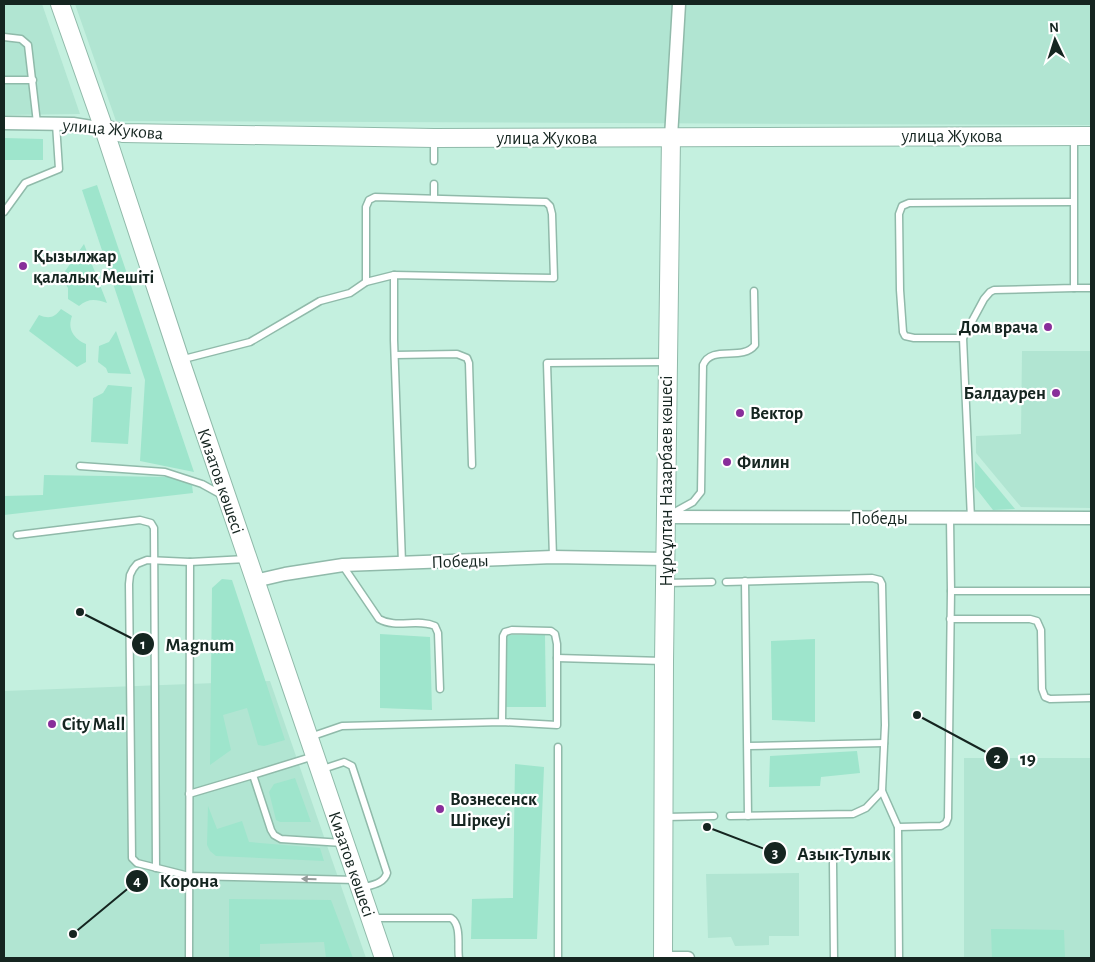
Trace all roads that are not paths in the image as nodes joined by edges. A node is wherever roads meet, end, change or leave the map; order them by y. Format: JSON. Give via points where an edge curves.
{"nodes":[{"id":1,"x":60,"y":4,"type":"edge"},
{"id":2,"x":679,"y":4,"type":"edge"},
{"id":3,"x":4,"y":37,"type":"edge"},
{"id":4,"x":4,"y":80,"type":"edge"},
{"id":5,"x":33,"y":80,"type":"junction"},
{"id":6,"x":4,"y":123,"type":"edge"},
{"id":7,"x":37,"y":123,"type":"junction"},
{"id":8,"x":56,"y":124,"type":"junction"},
{"id":9,"x":104,"y":129,"type":"junction"},
{"id":10,"x":1082,"y":136,"type":"edge"},
{"id":11,"x":670,"y":137,"type":"junction"},
{"id":12,"x":434,"y":138,"type":"junction"},
{"id":13,"x":434,"y":161,"type":"dead end"},
{"id":14,"x":434,"y":184,"type":"dead end"},
{"id":15,"x":434,"y":198,"type":"junction"},
{"id":16,"x":1073,"y":202,"type":"junction"},
{"id":17,"x":4,"y":212,"type":"edge"},
{"id":18,"x":394,"y":275,"type":"junction"},
{"id":19,"x":366,"y":282,"type":"junction"},
{"id":20,"x":1074,"y":288,"type":"junction"},
{"id":21,"x":1091,"y":288,"type":"edge"},
{"id":22,"x":754,"y":291,"type":"dead end"},
{"id":23,"x":963,"y":338,"type":"junction"},
{"id":24,"x":395,"y":355,"type":"junction"},
{"id":25,"x":180,"y":360,"type":"junction"},
{"id":26,"x":667,"y":362,"type":"junction"},
{"id":27,"x":472,"y":465,"type":"dead end"},
{"id":28,"x":80,"y":466,"type":"dead end"},
{"id":29,"x":227,"y":497,"type":"junction"},
{"id":30,"x":666,"y":517,"type":"junction"},
{"id":31,"x":950,"y":518,"type":"junction"},
{"id":32,"x":1091,"y":518,"type":"edge"},
{"id":33,"x":971,"y":519,"type":"junction"},
{"id":34,"x":17,"y":535,"type":"dead end"},
{"id":35,"x":553,"y":557,"type":"junction"},
{"id":36,"x":248,"y":559,"type":"junction"},
{"id":37,"x":666,"y":559,"type":"junction"},
{"id":38,"x":156,"y":561,"type":"junction"},
{"id":39,"x":190,"y":562,"type":"junction"},
{"id":40,"x":402,"y":563,"type":"junction"},
{"id":41,"x":343,"y":565,"type":"junction"},
{"id":42,"x":744,"y":581,"type":"junction"},
{"id":43,"x":255,"y":582,"type":"junction"},
{"id":44,"x":712,"y":582,"type":"dead end"},
{"id":45,"x":726,"y":582,"type":"dead end"},
{"id":46,"x":666,"y":583,"type":"junction"},
{"id":47,"x":951,"y":591,"type":"junction"},
{"id":48,"x":1091,"y":591,"type":"edge"},
{"id":49,"x":950,"y":618,"type":"junction"},
{"id":50,"x":557,"y":658,"type":"junction"},
{"id":51,"x":664,"y":660,"type":"junction"},
{"id":52,"x":440,"y":690,"type":"dead end"},
{"id":53,"x":1091,"y":698,"type":"edge"},
{"id":54,"x":502,"y":722,"type":"junction"},
{"id":55,"x":309,"y":737,"type":"junction"},
{"id":56,"x":884,"y":743,"type":"junction"},
{"id":57,"x":748,"y":746,"type":"junction"},
{"id":58,"x":558,"y":747,"type":"dead end"},
{"id":59,"x":318,"y":763,"type":"junction"},
{"id":60,"x":254,"y":775,"type":"junction"},
{"id":61,"x":882,"y":791,"type":"junction"},
{"id":62,"x":189,"y":794,"type":"junction"},
{"id":63,"x":714,"y":816,"type":"dead end"},
{"id":64,"x":730,"y":816,"type":"dead end"},
{"id":65,"x":748,"y":816,"type":"junction"},
{"id":66,"x":664,"y":817,"type":"junction"},
{"id":67,"x":898,"y":827,"type":"junction"},
{"id":68,"x":345,"y":843,"type":"junction"},
{"id":69,"x":833,"y":863,"type":"dead end"},
{"id":70,"x":156,"y":868,"type":"junction"},
{"id":71,"x":189,"y":876,"type":"junction"},
{"id":72,"x":359,"y":884,"type":"junction"},
{"id":73,"x":371,"y":918,"type":"junction"},
{"id":74,"x":189,"y":958,"type":"edge"},
{"id":75,"x":384,"y":958,"type":"edge"},
{"id":76,"x":459,"y":958,"type":"edge"},
{"id":77,"x":558,"y":958,"type":"edge"},
{"id":78,"x":662,"y":958,"type":"edge"},
{"id":79,"x":688,"y":958,"type":"edge"},
{"id":80,"x":834,"y":958,"type":"edge"},
{"id":81,"x":900,"y":958,"type":"edge"}],
"edges":[{"from":1,"to":9,"type":"main road","name":"Кизатов көшесі"},
{"from":2,"to":11,"type":"street","name":"Нұрсұлтан Назарбаев көшесі"},
{"from":3,"to":5,"type":"lane","via":[[21,39],[28,45]]},
{"from":4,"to":5,"type":"lane"},
{"from":5,"to":7,"type":"lane"},
{"from":6,"to":7,"type":"street","name":"улица Жукова"},
{"from":7,"to":8,"type":"street","name":"улица Жукова"},
{"from":8,"to":9,"type":"street","name":"улица Жукова"},
{"from":8,"to":17,"type":"lane","via":[[59,170],[25,182]]},
{"from":9,"to":12,"type":"main road","name":"улица Жукова","via":[[128,133]]},
{"from":9,"to":25,"type":"main road","name":"Кизатов көшесі"},
{"from":10,"to":11,"type":"main road","name":"улица Жукова"},
{"from":10,"to":16,"type":"lane"},
{"from":11,"to":12,"type":"main road","name":"улица Жукова"},
{"from":11,"to":26,"type":"main road","name":"Нұрсұлтан Назарбаев көшесі"},
{"from":12,"to":13,"type":"lane"},
{"from":14,"to":15,"type":"lane"},
{"from":15,"to":18,"type":"lane","via":[[546,202],[552,214],[554,278]]},
{"from":15,"to":19,"type":"lane","via":[[375,197],[369,200],[366,207]]},
{"from":16,"to":20,"type":"lane"},
{"from":16,"to":23,"type":"lane","via":[[909,203],[902,206],[899,214],[903,332],[905,336],[914,338]]},
{"from":18,"to":19,"type":"lane"},
{"from":18,"to":24,"type":"lane"},
{"from":19,"to":25,"type":"lane","via":[[350,293],[320,301],[250,342]]},
{"from":20,"to":21,"type":"lane"},
{"from":20,"to":23,"type":"lane","via":[[994,290],[986,295]]},
{"from":22,"to":30,"type":"lane","via":[[755,345],[742,352],[713,354],[703,364],[702,492],[693,502]]},
{"from":23,"to":33,"type":"lane"},
{"from":24,"to":27,"type":"lane","via":[[457,354],[467,358]]},
{"from":24,"to":40,"type":"lane"},
{"from":25,"to":29,"type":"main road","name":"Кизатов көшесі"},
{"from":26,"to":30,"type":"main road","name":"Нұрсұлтан Назарбаев көшесі"},
{"from":26,"to":35,"type":"lane","via":[[547,363]]},
{"from":28,"to":29,"type":"lane","via":[[164,472],[202,484]]},
{"from":29,"to":36,"type":"main road","name":"Кизатов көшесі"},
{"from":30,"to":31,"type":"street","name":"Победы"},
{"from":30,"to":37,"type":"main road","name":"Нұрсұлтан Назарбаев көшесі"},
{"from":31,"to":33,"type":"street","name":"Победы"},
{"from":31,"to":47,"type":"lane"},
{"from":32,"to":33,"type":"street","name":"Победы"},
{"from":34,"to":38,"type":"lane","via":[[146,520],[154,528]]},
{"from":35,"to":37,"type":"street","name":"Победы"},
{"from":35,"to":40,"type":"street","name":"Победы"},
{"from":36,"to":39,"type":"lane"},
{"from":36,"to":43,"type":"main road","name":"Кизатов көшесі"},
{"from":37,"to":46,"type":"main road","name":"Нұрсұлтан Назарбаев көшесі"},
{"from":38,"to":39,"type":"lane"},
{"from":38,"to":70,"type":"lane"},
{"from":38,"to":70,"type":"lane","via":[[137,564],[129,584],[132,858],[134,862]]},
{"from":39,"to":62,"type":"lane"},
{"from":40,"to":41,"type":"street","name":"Победы"},
{"from":41,"to":43,"type":"street","name":"Победы"},
{"from":41,"to":52,"type":"lane","via":[[379,619],[388,623],[435,626]]},
{"from":42,"to":45,"type":"lane"},
{"from":42,"to":56,"type":"lane","via":[[880,580],[883,588]]},
{"from":42,"to":57,"type":"lane"},
{"from":43,"to":55,"type":"main road","name":"Кизатов көшесі"},
{"from":44,"to":46,"type":"lane"},
{"from":46,"to":51,"type":"main road","name":"Нұрсұлтан Назарбаев көшесі"},
{"from":47,"to":48,"type":"lane"},
{"from":47,"to":49,"type":"lane"},
{"from":49,"to":53,"type":"lane","via":[[1037,621],[1041,630],[1045,697]]},
{"from":49,"to":67,"type":"lane","via":[[948,818],[941,826]]},
{"from":50,"to":51,"type":"lane"},
{"from":50,"to":54,"type":"lane","via":[[557,725]]},
{"from":50,"to":54,"type":"lane","via":[[556,638],[550,630],[505,632],[502,639]]},
{"from":51,"to":66,"type":"main road","name":"Нұрсұлтан Назарбаев көшесі"},
{"from":54,"to":55,"type":"lane","via":[[342,726]]},
{"from":55,"to":59,"type":"main road","name":"Кизатов көшесі"},
{"from":56,"to":57,"type":"lane"},
{"from":56,"to":61,"type":"lane"},
{"from":57,"to":65,"type":"lane"},
{"from":58,"to":77,"type":"lane"},
{"from":59,"to":60,"type":"lane"},
{"from":59,"to":68,"type":"main road","name":"Кизатов көшесі"},
{"from":59,"to":72,"type":"lane","via":[[344,762],[352,766],[387,873],[381,882]]},
{"from":60,"to":62,"type":"lane"},
{"from":60,"to":68,"type":"lane","via":[[274,836]]},
{"from":61,"to":65,"type":"lane","via":[[866,808],[853,814]]},
{"from":61,"to":67,"type":"lane"},
{"from":62,"to":71,"type":"lane"},
{"from":63,"to":66,"type":"lane"},
{"from":64,"to":65,"type":"lane"},
{"from":66,"to":78,"type":"main road","name":"Нұрсұлтан Назарбаев көшесі"},
{"from":67,"to":81,"type":"lane"},
{"from":68,"to":72,"type":"main road","name":"Кизатов көшесі"},
{"from":69,"to":80,"type":"lane"},
{"from":70,"to":71,"type":"lane"},
{"from":72,"to":71,"type":"lane","one_way":true},
{"from":71,"to":74,"type":"lane"},
{"from":72,"to":73,"type":"main road","name":"Кизатов көшесі"},
{"from":73,"to":75,"type":"main road","name":"Кизатов көшесі"},
{"from":73,"to":76,"type":"lane","via":[[451,918],[457,928]]},
{"from":78,"to":79,"type":"street"}]}
